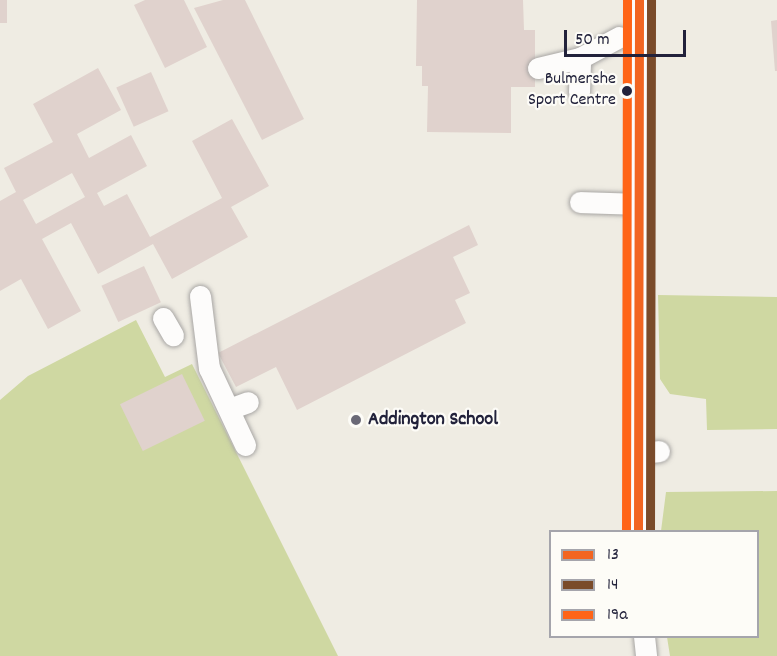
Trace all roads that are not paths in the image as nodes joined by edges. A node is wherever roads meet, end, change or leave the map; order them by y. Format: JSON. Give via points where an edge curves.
{"nodes":[{"id":1,"x":639,"y":0,"type":"edge"},
{"id":2,"x":619,"y":37,"type":"dead end"},
{"id":3,"x":580,"y":58,"type":"junction"},
{"id":4,"x":538,"y":68,"type":"dead end"},
{"id":5,"x":579,"y":92,"type":"dead end"},
{"id":6,"x":580,"y":202,"type":"dead end"},
{"id":7,"x":639,"y":204,"type":"junction"},
{"id":8,"x":200,"y":296,"type":"dead end"},
{"id":9,"x":249,"y":402,"type":"dead end"},
{"id":10,"x":229,"y":409,"type":"junction"},
{"id":11,"x":245,"y":445,"type":"dead end"},
{"id":12,"x":659,"y":451,"type":"dead end"},
{"id":13,"x":638,"y":453,"type":"junction"},
{"id":14,"x":638,"y":530,"type":"edge"},
{"id":15,"x":644,"y":638,"type":"edge"},
{"id":16,"x":646,"y":656,"type":"edge"}],
"edges":[{"from":1,"to":7,"type":"street"},
{"from":2,"to":3,"type":"street"},
{"from":3,"to":4,"type":"street"},
{"from":3,"to":5,"type":"street"},
{"from":6,"to":7,"type":"street"},
{"from":7,"to":13,"type":"street"},
{"from":8,"to":10,"type":"street","via":[[209,368]]},
{"from":9,"to":10,"type":"street"},
{"from":10,"to":11,"type":"street"},
{"from":12,"to":13,"type":"street"},
{"from":13,"to":14,"type":"street"},
{"from":15,"to":16,"type":"street"}]}
